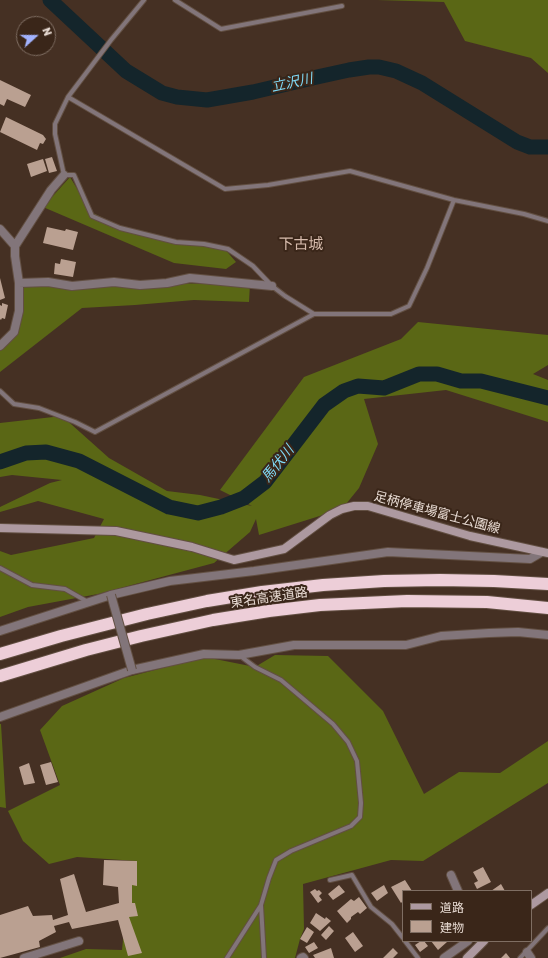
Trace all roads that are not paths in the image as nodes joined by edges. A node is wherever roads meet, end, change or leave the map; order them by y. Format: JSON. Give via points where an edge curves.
{"nodes":[{"id":1,"x":144,"y":0,"type":"edge"},
{"id":2,"x":175,"y":0,"type":"edge"},
{"id":3,"x":342,"y":6,"type":"dead end"},
{"id":4,"x":68,"y":97,"type":"junction"},
{"id":5,"x":64,"y":175,"type":"junction"},
{"id":6,"x":454,"y":200,"type":"junction"},
{"id":7,"x":548,"y":222,"type":"edge"},
{"id":8,"x":0,"y":229,"type":"edge"},
{"id":9,"x":15,"y":246,"type":"junction"},
{"id":10,"x":19,"y":282,"type":"junction"},
{"id":11,"x":272,"y":286,"type":"junction"},
{"id":12,"x":314,"y":314,"type":"junction"},
{"id":13,"x":0,"y":346,"type":"edge"},
{"id":14,"x":0,"y":391,"type":"edge"},
{"id":15,"x":0,"y":528,"type":"edge"},
{"id":16,"x":545,"y":553,"type":"edge"},
{"id":17,"x":0,"y":568,"type":"edge"},
{"id":18,"x":548,"y":584,"type":"edge"},
{"id":19,"x":111,"y":595,"type":"junction"},
{"id":20,"x":89,"y":602,"type":"junction"},
{"id":21,"x":548,"y":608,"type":"edge"},
{"id":22,"x":0,"y":631,"type":"edge"},
{"id":23,"x":548,"y":635,"type":"edge"},
{"id":24,"x":0,"y":654,"type":"edge"},
{"id":25,"x":239,"y":655,"type":"junction"},
{"id":26,"x":132,"y":670,"type":"junction"},
{"id":27,"x":0,"y":676,"type":"edge"},
{"id":28,"x":0,"y":717,"type":"edge"},
{"id":29,"x":451,"y":874,"type":"dead end"},
{"id":30,"x":330,"y":880,"type":"dead end"},
{"id":31,"x":458,"y":890,"type":"edge"},
{"id":32,"x":548,"y":893,"type":"edge"},
{"id":33,"x":532,"y":904,"type":"edge"},
{"id":34,"x":261,"y":905,"type":"junction"},
{"id":35,"x":548,"y":928,"type":"edge"},
{"id":36,"x":402,"y":937,"type":"edge"},
{"id":37,"x":79,"y":941,"type":"dead end"},
{"id":38,"x":406,"y":942,"type":"edge"},
{"id":39,"x":467,"y":942,"type":"edge"},
{"id":40,"x":483,"y":942,"type":"edge"},
{"id":41,"x":529,"y":955,"type":"edge"},
{"id":42,"x":24,"y":958,"type":"edge"},
{"id":43,"x":227,"y":958,"type":"edge"},
{"id":44,"x":264,"y":958,"type":"edge"},
{"id":45,"x":418,"y":958,"type":"edge"},
{"id":46,"x":444,"y":958,"type":"edge"},
{"id":47,"x":467,"y":958,"type":"edge"},
{"id":48,"x":520,"y":958,"type":"edge"}],
"edges":[{"from":1,"to":4,"type":"lane"},
{"from":2,"to":3,"type":"lane","via":[[221,30]]},
{"from":4,"to":5,"type":"lane","via":[[55,124]]},
{"from":4,"to":6,"type":"lane","via":[[225,189],[268,185],[350,171]]},
{"from":5,"to":9,"type":"street","via":[[51,190]]},
{"from":5,"to":11,"type":"lane","via":[[74,175],[92,216],[120,228],[176,242],[228,249],[253,266]]},
{"from":6,"to":7,"type":"lane","via":[[524,214]]},
{"from":6,"to":12,"type":"lane","via":[[409,306],[391,314]]},
{"from":8,"to":9,"type":"street"},
{"from":9,"to":10,"type":"street"},
{"from":10,"to":11,"type":"street","via":[[48,282],[72,286],[114,282],[140,285],[190,278]]},
{"from":10,"to":13,"type":"street","via":[[19,312],[14,332]]},
{"from":11,"to":12,"type":"lane"},
{"from":12,"to":14,"type":"lane","via":[[95,432],[39,408],[14,404]]},
{"from":15,"to":16,"type":"main road","name":"足柄停車場富士公園線","via":[[116,531],[192,547],[234,560],[284,549],[330,515],[354,506],[368,506],[470,536]]},
{"from":16,"to":19,"type":"street","via":[[530,559],[388,552],[170,581]]},
{"from":17,"to":20,"type":"lane","via":[[32,585],[65,589]]},
{"from":18,"to":24,"type":"highway","name":"東名高速道路","via":[[440,580],[384,581],[262,592],[147,614]]},
{"from":19,"to":20,"type":"street"},
{"from":19,"to":26,"type":"street","bridge":true},
{"from":20,"to":22,"type":"street"},
{"from":21,"to":27,"type":"highway","name":"東名高速道路","via":[[487,602],[407,601],[320,605],[269,611],[141,636]]},
{"from":23,"to":25,"type":"street","via":[[518,632],[481,633],[441,636],[406,645],[294,646]]},
{"from":25,"to":26,"type":"street","via":[[204,654]]},
{"from":25,"to":34,"type":"lane","via":[[255,667],[281,680],[333,724],[348,742],[357,761],[361,803],[360,818],[351,826],[291,851],[276,860]]},
{"from":26,"to":28,"type":"street"},
{"from":29,"to":31,"type":"street"},
{"from":30,"to":36,"type":"lane","via":[[352,875],[371,907],[392,924]]},
{"from":32,"to":33,"type":"main road"},
{"from":34,"to":43,"type":"lane"},
{"from":34,"to":44,"type":"lane"},
{"from":35,"to":41,"type":"lane"},
{"from":37,"to":42,"type":"street"},
{"from":38,"to":45,"type":"lane"},
{"from":39,"to":46,"type":"street"},
{"from":40,"to":47,"type":"main road"},
{"from":41,"to":48,"type":"lane"}]}
